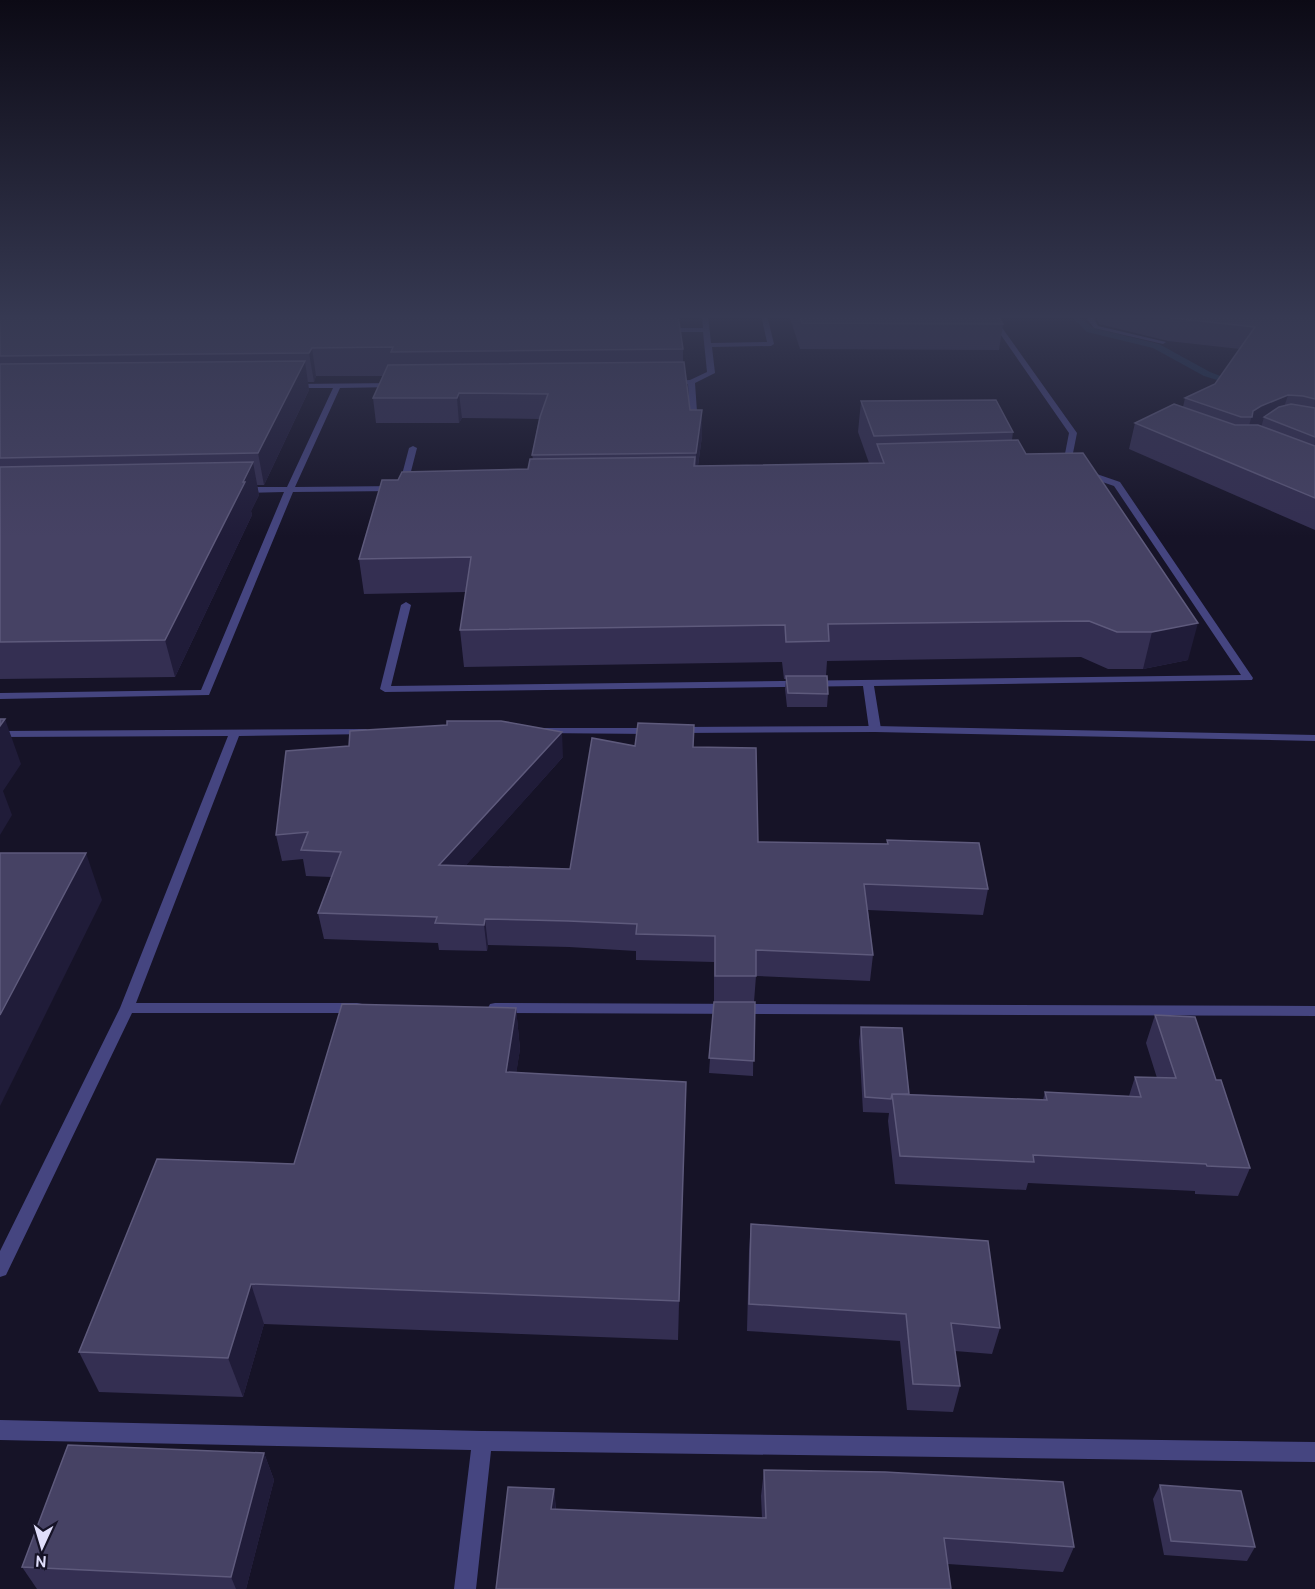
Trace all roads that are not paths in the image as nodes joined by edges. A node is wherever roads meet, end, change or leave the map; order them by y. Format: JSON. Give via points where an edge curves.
{"nodes":[{"id":1,"x":336,"y":389,"type":"edge"},
{"id":2,"x":692,"y":389,"type":"edge"},
{"id":3,"x":1042,"y":389,"type":"edge"},
{"id":4,"x":695,"y":430,"type":"edge"},
{"id":5,"x":413,"y":448,"type":"dead end"},
{"id":6,"x":1067,"y":466,"type":"junction"},
{"id":7,"x":1055,"y":467,"type":"edge"},
{"id":8,"x":403,"y":488,"type":"junction"},
{"id":9,"x":415,"y":488,"type":"edge"},
{"id":10,"x":290,"y":489,"type":"junction"},
{"id":11,"x":232,"y":490,"type":"edge"},
{"id":12,"x":406,"y":605,"type":"dead end"},
{"id":13,"x":868,"y":684,"type":"junction"},
{"id":14,"x":0,"y":696,"type":"edge"},
{"id":15,"x":875,"y":729,"type":"junction"},
{"id":16,"x":528,"y":731,"type":"edge"},
{"id":17,"x":373,"y":732,"type":"edge"},
{"id":18,"x":235,"y":733,"type":"junction"},
{"id":19,"x":0,"y":734,"type":"edge"},
{"id":20,"x":1315,"y":738,"type":"edge"},
{"id":21,"x":127,"y":1008,"type":"junction"},
{"id":22,"x":371,"y":1008,"type":"edge"},
{"id":23,"x":478,"y":1008,"type":"edge"},
{"id":24,"x":1315,"y":1011,"type":"edge"},
{"id":25,"x":0,"y":1269,"type":"edge"},
{"id":26,"x":0,"y":1430,"type":"edge"},
{"id":27,"x":482,"y":1442,"type":"junction"},
{"id":28,"x":1315,"y":1452,"type":"edge"},
{"id":29,"x":465,"y":1589,"type":"edge"}],
"edges":[{"from":1,"to":10,"type":"street"},
{"from":2,"to":4,"type":"street"},
{"from":3,"to":6,"type":"street","via":[[1073,434]]},
{"from":5,"to":8,"type":"street"},
{"from":6,"to":7,"type":"street"},
{"from":6,"to":13,"type":"street","via":[[1117,484],[1248,678]]},
{"from":8,"to":9,"type":"street"},
{"from":8,"to":10,"type":"street"},
{"from":10,"to":11,"type":"street"},
{"from":10,"to":14,"type":"street","via":[[205,693]]},
{"from":12,"to":13,"type":"street","via":[[385,689]]},
{"from":13,"to":15,"type":"street"},
{"from":15,"to":16,"type":"street"},
{"from":15,"to":20,"type":"street"},
{"from":17,"to":18,"type":"street"},
{"from":18,"to":19,"type":"street"},
{"from":18,"to":21,"type":"street"},
{"from":21,"to":22,"type":"street"},
{"from":21,"to":25,"type":"street"},
{"from":23,"to":24,"type":"street"},
{"from":26,"to":27,"type":"street"},
{"from":27,"to":28,"type":"street"},
{"from":27,"to":29,"type":"street"}]}
